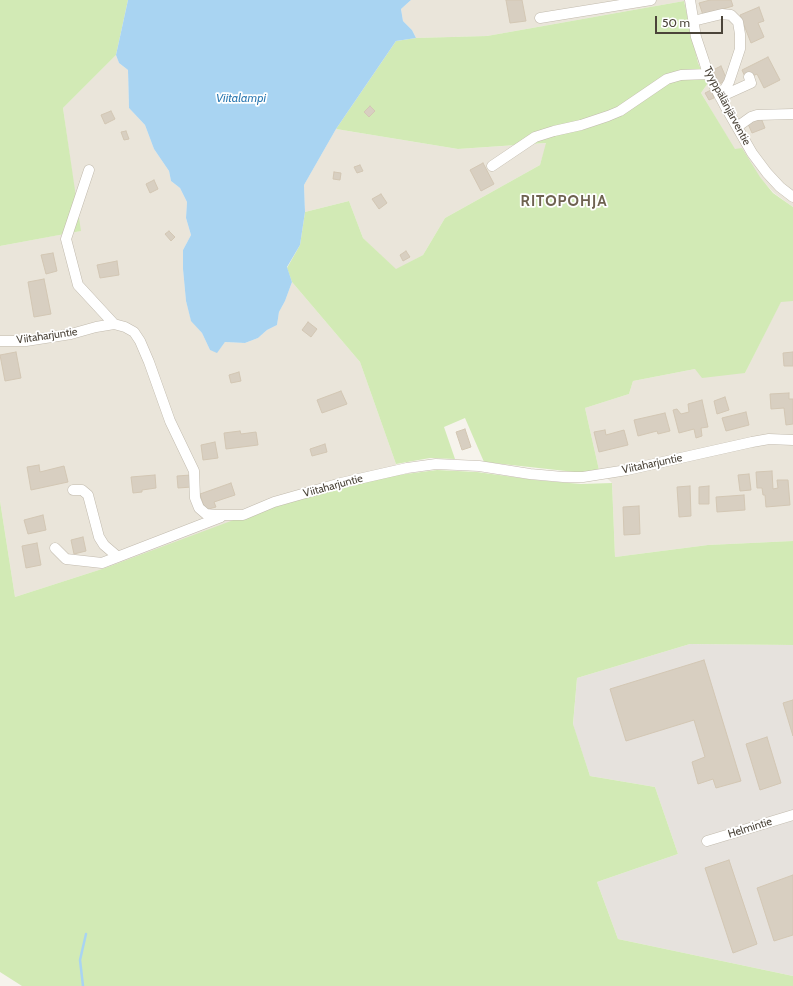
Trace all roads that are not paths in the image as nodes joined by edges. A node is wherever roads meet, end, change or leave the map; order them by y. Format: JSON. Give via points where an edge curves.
{"nodes":[{"id":1,"x":651,"y":0,"type":"edge"},
{"id":2,"x":690,"y":0,"type":"edge"},
{"id":3,"x":540,"y":18,"type":"dead end"},
{"id":4,"x":693,"y":21,"type":"junction"},
{"id":5,"x":708,"y":74,"type":"junction"},
{"id":6,"x":749,"y":77,"type":"dead end"},
{"id":7,"x":720,"y":97,"type":"junction"},
{"id":8,"x":746,"y":108,"type":"dead end"},
{"id":9,"x":793,"y":114,"type":"edge"},
{"id":10,"x":752,"y":120,"type":"junction"},
{"id":11,"x":737,"y":127,"type":"junction"},
{"id":12,"x":492,"y":166,"type":"dead end"},
{"id":13,"x":89,"y":170,"type":"dead end"},
{"id":14,"x":793,"y":197,"type":"edge"},
{"id":15,"x":114,"y":324,"type":"junction"},
{"id":16,"x":0,"y":341,"type":"edge"},
{"id":17,"x":793,"y":440,"type":"edge"},
{"id":18,"x":73,"y":490,"type":"dead end"},
{"id":19,"x":225,"y":516,"type":"junction"},
{"id":20,"x":55,"y":548,"type":"dead end"},
{"id":21,"x":118,"y":557,"type":"junction"},
{"id":22,"x":793,"y":815,"type":"edge"},
{"id":23,"x":707,"y":841,"type":"dead end"}],
"edges":[{"from":1,"to":3,"type":"street"},
{"from":2,"to":4,"type":"street","name":"Tyyppälänjärventie"},
{"from":4,"to":5,"type":"street","name":"Tyyppälänjärventie"},
{"from":4,"to":7,"type":"street","via":[[722,14],[730,15],[738,22],[740,50],[729,82]]},
{"from":5,"to":7,"type":"street","name":"Tyyppälänjärventie"},
{"from":5,"to":12,"type":"street","via":[[681,75],[667,79],[620,111],[580,126],[554,130],[535,137]]},
{"from":6,"to":7,"type":"street","via":[[751,83]]},
{"from":7,"to":11,"type":"street","name":"Tyyppälänjärventie"},
{"from":8,"to":10,"type":"street"},
{"from":9,"to":10,"type":"street","via":[[757,115]]},
{"from":10,"to":11,"type":"street"},
{"from":11,"to":14,"type":"street","name":"Tyyppälänjärventie","via":[[767,172]]},
{"from":13,"to":15,"type":"street","via":[[66,239],[78,285]]},
{"from":15,"to":16,"type":"street","name":"Viitaharjuntie","via":[[26,341]]},
{"from":15,"to":19,"type":"street","name":"Viitaharjuntie","via":[[134,332],[150,362],[170,421],[194,472],[195,498],[199,508],[206,514]]},
{"from":17,"to":19,"type":"street","name":"Viitaharjuntie","via":[[769,439],[583,477],[436,464],[341,483],[274,502],[243,514]]},
{"from":18,"to":21,"type":"street","via":[[82,490],[88,495],[99,537]]},
{"from":19,"to":21,"type":"street"},
{"from":20,"to":21,"type":"street","via":[[66,559],[102,563]]},
{"from":22,"to":23,"type":"street","name":"Helmintie"}]}
